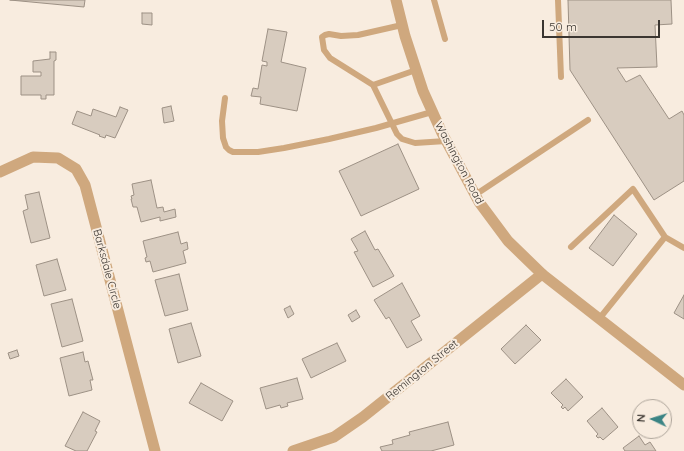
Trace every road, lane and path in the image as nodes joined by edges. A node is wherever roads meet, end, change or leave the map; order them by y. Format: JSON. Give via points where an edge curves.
{"nodes":[{"id":1,"x":396,"y":0,"type":"edge"},
{"id":2,"x":434,"y":0,"type":"edge"},
{"id":3,"x":558,"y":0,"type":"edge"},
{"id":4,"x":402,"y":24,"type":"junction"},
{"id":5,"x":445,"y":39,"type":"dead end"},
{"id":6,"x":416,"y":70,"type":"junction"},
{"id":7,"x":561,"y":77,"type":"dead end"},
{"id":8,"x":373,"y":85,"type":"junction"},
{"id":9,"x":225,"y":98,"type":"dead end"},
{"id":10,"x":432,"y":112,"type":"junction"},
{"id":11,"x":588,"y":120,"type":"dead end"},
{"id":12,"x":393,"y":123,"type":"junction"},
{"id":13,"x":446,"y":141,"type":"junction"},
{"id":14,"x":0,"y":172,"type":"edge"},
{"id":15,"x":475,"y":195,"type":"junction"},
{"id":16,"x":664,"y":237,"type":"junction"},
{"id":17,"x":571,"y":247,"type":"dead end"},
{"id":18,"x":684,"y":248,"type":"edge"},
{"id":19,"x":542,"y":274,"type":"junction"},
{"id":20,"x":599,"y":318,"type":"junction"},
{"id":21,"x":684,"y":385,"type":"edge"},
{"id":22,"x":155,"y":451,"type":"edge"},
{"id":23,"x":293,"y":451,"type":"edge"}],
"edges":[{"from":1,"to":4,"type":"street","name":"Washington Road"},
{"from":2,"to":5,"type":"lane"},
{"from":3,"to":7,"type":"lane"},
{"from":4,"to":6,"type":"street","name":"Washington Road"},
{"from":4,"to":8,"type":"lane","via":[[358,35],[325,34],[322,37],[324,50],[330,58]]},
{"from":6,"to":8,"type":"lane"},
{"from":6,"to":10,"type":"street","name":"Washington Road"},
{"from":8,"to":12,"type":"lane"},
{"from":9,"to":12,"type":"lane","via":[[223,138],[226,147],[233,152],[284,148]]},
{"from":10,"to":12,"type":"lane"},
{"from":10,"to":13,"type":"street","name":"Washington Road"},
{"from":11,"to":15,"type":"lane"},
{"from":12,"to":13,"type":"lane","via":[[397,134],[407,141]]},
{"from":13,"to":15,"type":"street","name":"Washington Road"},
{"from":14,"to":22,"type":"street","name":"Barksdale Circle","via":[[33,157],[58,158],[76,169],[85,185]]},
{"from":15,"to":19,"type":"street","name":"Washington Road","via":[[508,241]]},
{"from":16,"to":17,"type":"lane","via":[[633,189]]},
{"from":16,"to":18,"type":"lane"},
{"from":16,"to":20,"type":"lane"},
{"from":19,"to":20,"type":"street","name":"Washington Road"},
{"from":19,"to":23,"type":"street","name":"Remington Street","via":[[363,417],[334,437]]},
{"from":20,"to":21,"type":"street","name":"Washington Road"}]}
